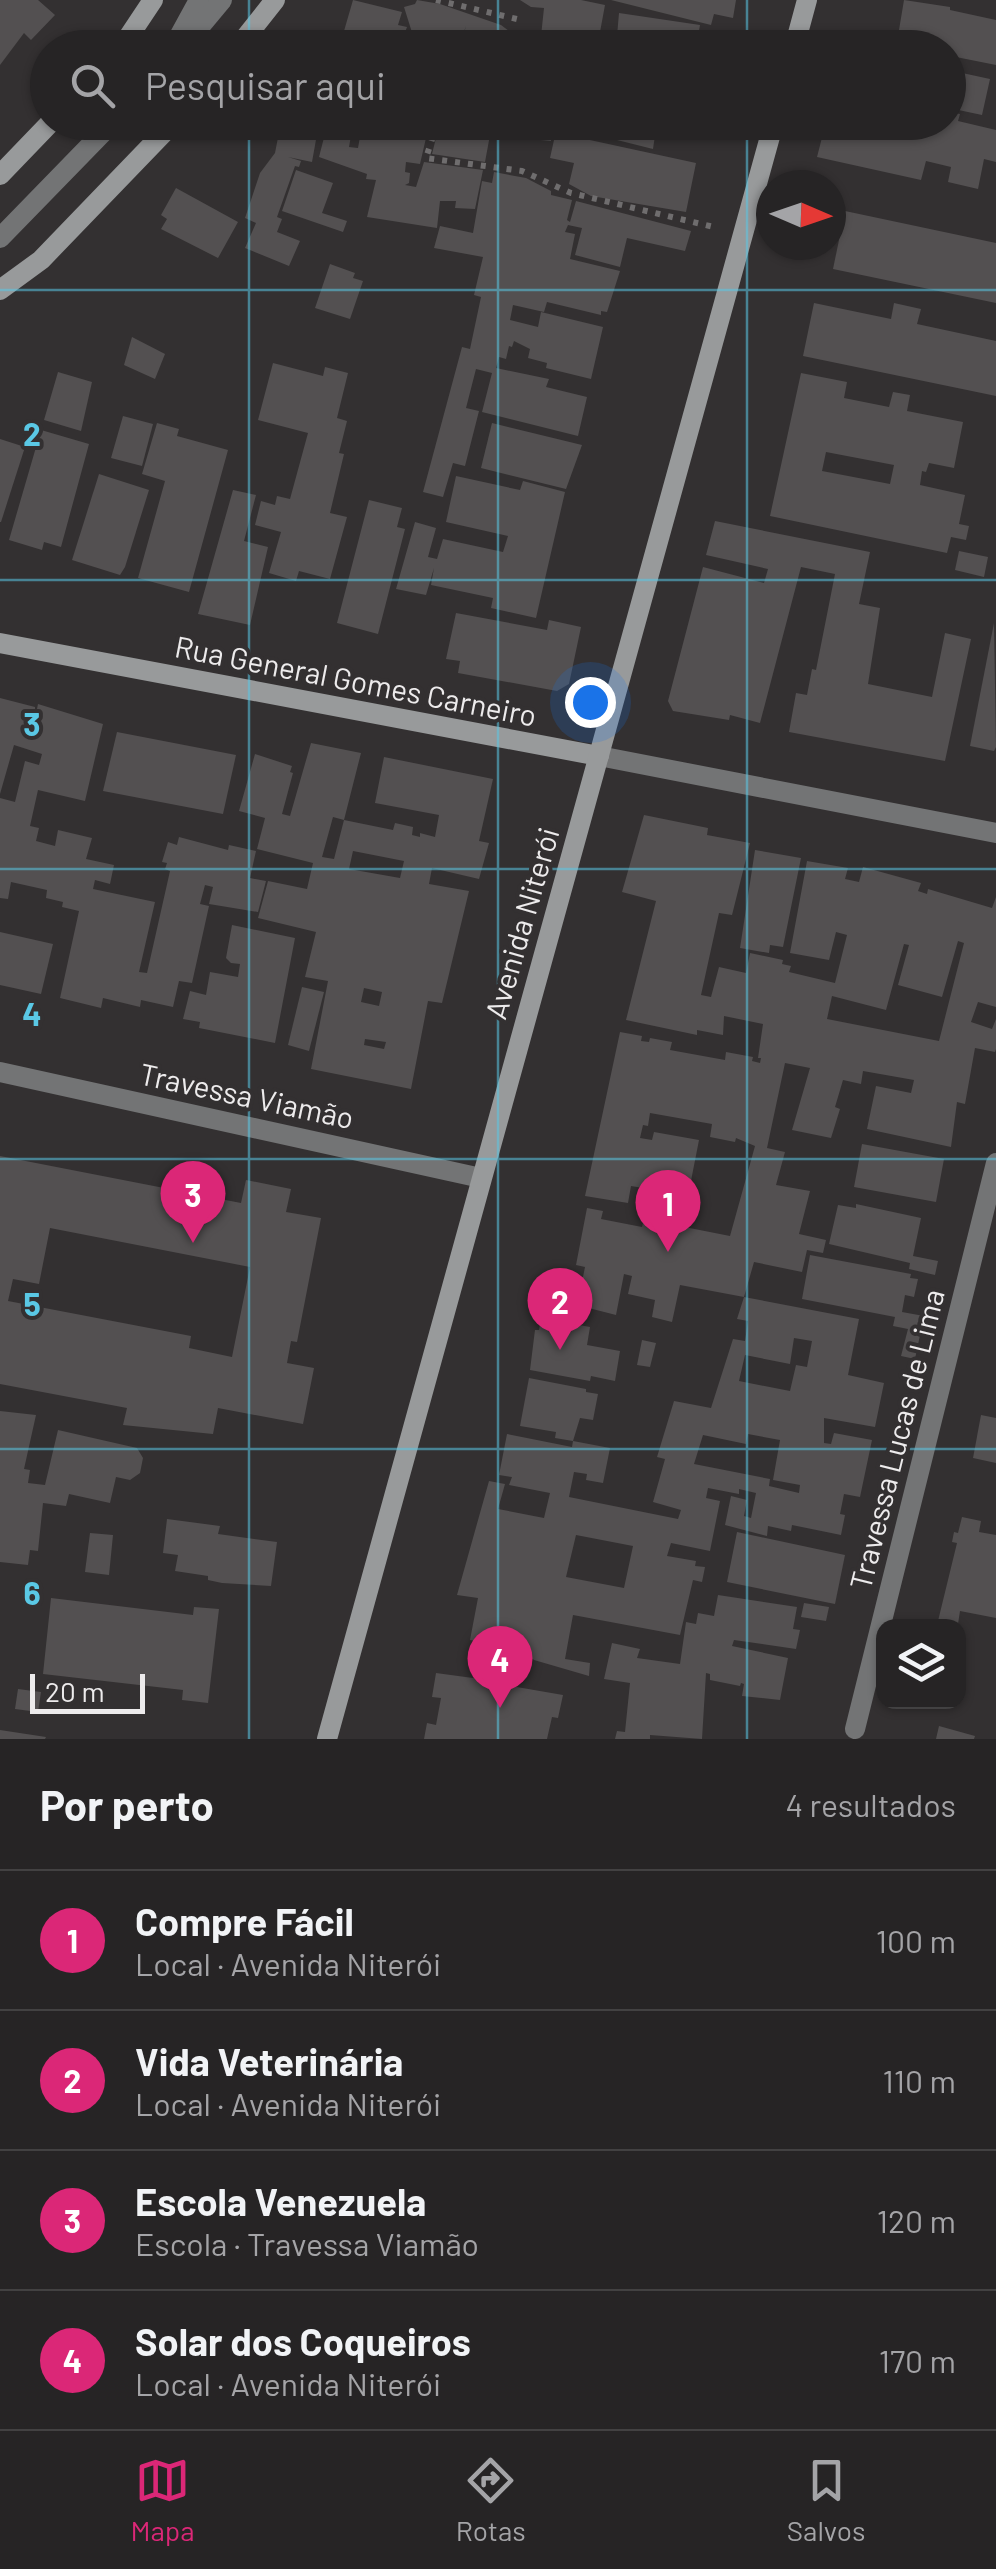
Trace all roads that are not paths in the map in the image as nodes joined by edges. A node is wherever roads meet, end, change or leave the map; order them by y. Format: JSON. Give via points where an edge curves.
{"nodes":[{"id":1,"x":154,"y":0,"type":"edge"},
{"id":2,"x":198,"y":0,"type":"edge"},
{"id":3,"x":222,"y":0,"type":"edge"},
{"id":4,"x":275,"y":0,"type":"edge"},
{"id":5,"x":807,"y":0,"type":"edge"},
{"id":6,"x":134,"y":30,"type":"edge"},
{"id":7,"x":182,"y":30,"type":"edge"},
{"id":8,"x":197,"y":30,"type":"edge"},
{"id":9,"x":252,"y":30,"type":"edge"},
{"id":10,"x":799,"y":30,"type":"edge"},
{"id":11,"x":34,"y":140,"type":"edge"},
{"id":12,"x":95,"y":140,"type":"edge"},
{"id":13,"x":157,"y":140,"type":"edge"},
{"id":14,"x":769,"y":140,"type":"edge"},
{"id":15,"x":0,"y":175,"type":"edge"},
{"id":16,"x":0,"y":238,"type":"edge"},
{"id":17,"x":0,"y":290,"type":"edge"},
{"id":18,"x":0,"y":643,"type":"edge"},
{"id":19,"x":599,"y":756,"type":"junction"},
{"id":20,"x":996,"y":832,"type":"edge"},
{"id":21,"x":0,"y":1072,"type":"edge"},
{"id":22,"x":996,"y":1163,"type":"edge"},
{"id":23,"x":482,"y":1178,"type":"junction"},
{"id":24,"x":855,"y":1729,"type":"dead end"},
{"id":25,"x":327,"y":1739,"type":"edge"}],
"edges":[{"from":1,"to":6,"type":"main road"},
{"from":2,"to":7,"type":"street"},
{"from":3,"to":8,"type":"street"},
{"from":4,"to":9,"type":"main road"},
{"from":5,"to":10,"type":"main road"},
{"from":11,"to":15,"type":"main road"},
{"from":12,"to":16,"type":"street"},
{"from":13,"to":17,"type":"main road","via":[[41,260]]},
{"from":14,"to":19,"type":"main road","name":"Avenida Niterói"},
{"from":18,"to":19,"type":"main road","name":"Rua General Gomes Carneiro"},
{"from":19,"to":20,"type":"street","name":"Rua General Gomes Carneiro"},
{"from":19,"to":23,"type":"main road","name":"Avenida Niterói"},
{"from":21,"to":23,"type":"street","name":"Travessa Viamão"},
{"from":22,"to":24,"type":"street","name":"Travessa Lucas de Lima"},
{"from":23,"to":25,"type":"main road","name":"Avenida Niterói"}]}
